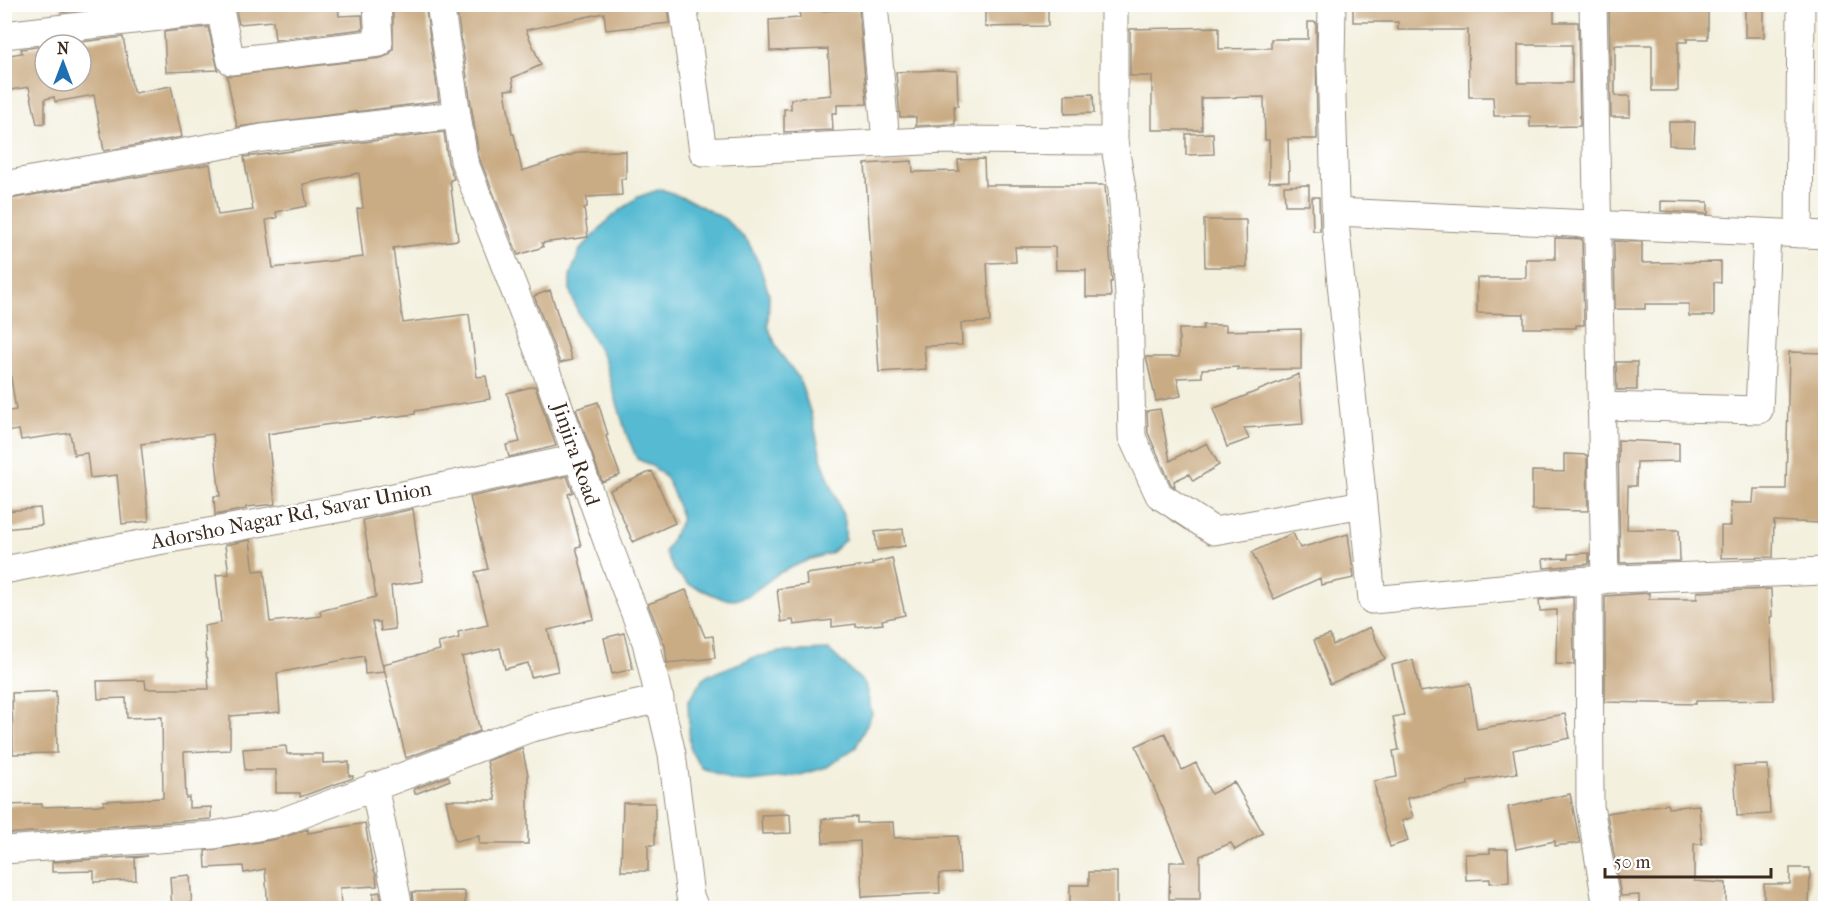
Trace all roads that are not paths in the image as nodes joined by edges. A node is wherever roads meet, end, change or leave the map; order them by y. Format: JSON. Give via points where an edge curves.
{"nodes":[{"id":1,"x":377,"y":4,"type":"edge"},
{"id":2,"x":440,"y":4,"type":"edge"},
{"id":3,"x":683,"y":4,"type":"edge"},
{"id":4,"x":874,"y":4,"type":"edge"},
{"id":5,"x":1114,"y":4,"type":"edge"},
{"id":6,"x":1332,"y":4,"type":"edge"},
{"id":7,"x":1593,"y":4,"type":"edge"},
{"id":8,"x":1801,"y":4,"type":"edge"},
{"id":9,"x":4,"y":35,"type":"edge"},
{"id":10,"x":457,"y":115,"type":"junction"},
{"id":11,"x":1114,"y":141,"type":"junction"},
{"id":12,"x":886,"y":143,"type":"junction"},
{"id":13,"x":4,"y":185,"type":"edge"},
{"id":14,"x":1335,"y":212,"type":"junction"},
{"id":15,"x":1597,"y":224,"type":"junction"},
{"id":16,"x":1767,"y":233,"type":"junction"},
{"id":17,"x":1812,"y":235,"type":"edge"},
{"id":18,"x":1601,"y":406,"type":"junction"},
{"id":19,"x":578,"y":458,"type":"junction"},
{"id":20,"x":1363,"y":504,"type":"junction"},
{"id":21,"x":4,"y":570,"type":"edge"},
{"id":22,"x":1826,"y":571,"type":"edge"},
{"id":23,"x":1597,"y":580,"type":"junction"},
{"id":24,"x":660,"y":699,"type":"junction"},
{"id":25,"x":374,"y":786,"type":"junction"},
{"id":26,"x":4,"y":850,"type":"edge"},
{"id":27,"x":399,"y":909,"type":"edge"},
{"id":28,"x":695,"y":909,"type":"edge"},
{"id":29,"x":1607,"y":909,"type":"edge"}],
"edges":[{"from":1,"to":9,"type":"street","via":[[379,43],[231,61],[220,10]]},
{"from":2,"to":10,"type":"street","name":"Jinjira Road"},
{"from":3,"to":12,"type":"street","via":[[703,152]]},
{"from":4,"to":12,"type":"street"},
{"from":5,"to":11,"type":"street"},
{"from":6,"to":14,"type":"street"},
{"from":7,"to":15,"type":"street"},
{"from":8,"to":17,"type":"street"},
{"from":10,"to":13,"type":"street","via":[[262,138]]},
{"from":10,"to":19,"type":"street","name":"Jinjira Road","via":[[464,161]]},
{"from":11,"to":12,"type":"street"},
{"from":11,"to":20,"type":"street","via":[[1122,189],[1129,296],[1132,437],[1159,495],[1214,531]]},
{"from":14,"to":15,"type":"street"},
{"from":14,"to":20,"type":"street"},
{"from":15,"to":16,"type":"street"},
{"from":15,"to":18,"type":"street"},
{"from":16,"to":17,"type":"street"},
{"from":16,"to":18,"type":"street","via":[[1759,410]]},
{"from":18,"to":23,"type":"street"},
{"from":19,"to":21,"type":"street","name":"Adorsho Nagar Rd, Savar Union"},
{"from":19,"to":24,"type":"street","name":"Jinjira Road","via":[[646,642]]},
{"from":20,"to":23,"type":"street","via":[[1371,600]]},
{"from":22,"to":23,"type":"street"},
{"from":23,"to":29,"type":"street","via":[[1590,806]]},
{"from":24,"to":25,"type":"street","via":[[531,728]]},
{"from":24,"to":28,"type":"street","name":"Jinjira Road"},
{"from":25,"to":26,"type":"street","via":[[279,823],[213,835]]},
{"from":25,"to":27,"type":"street"}]}
